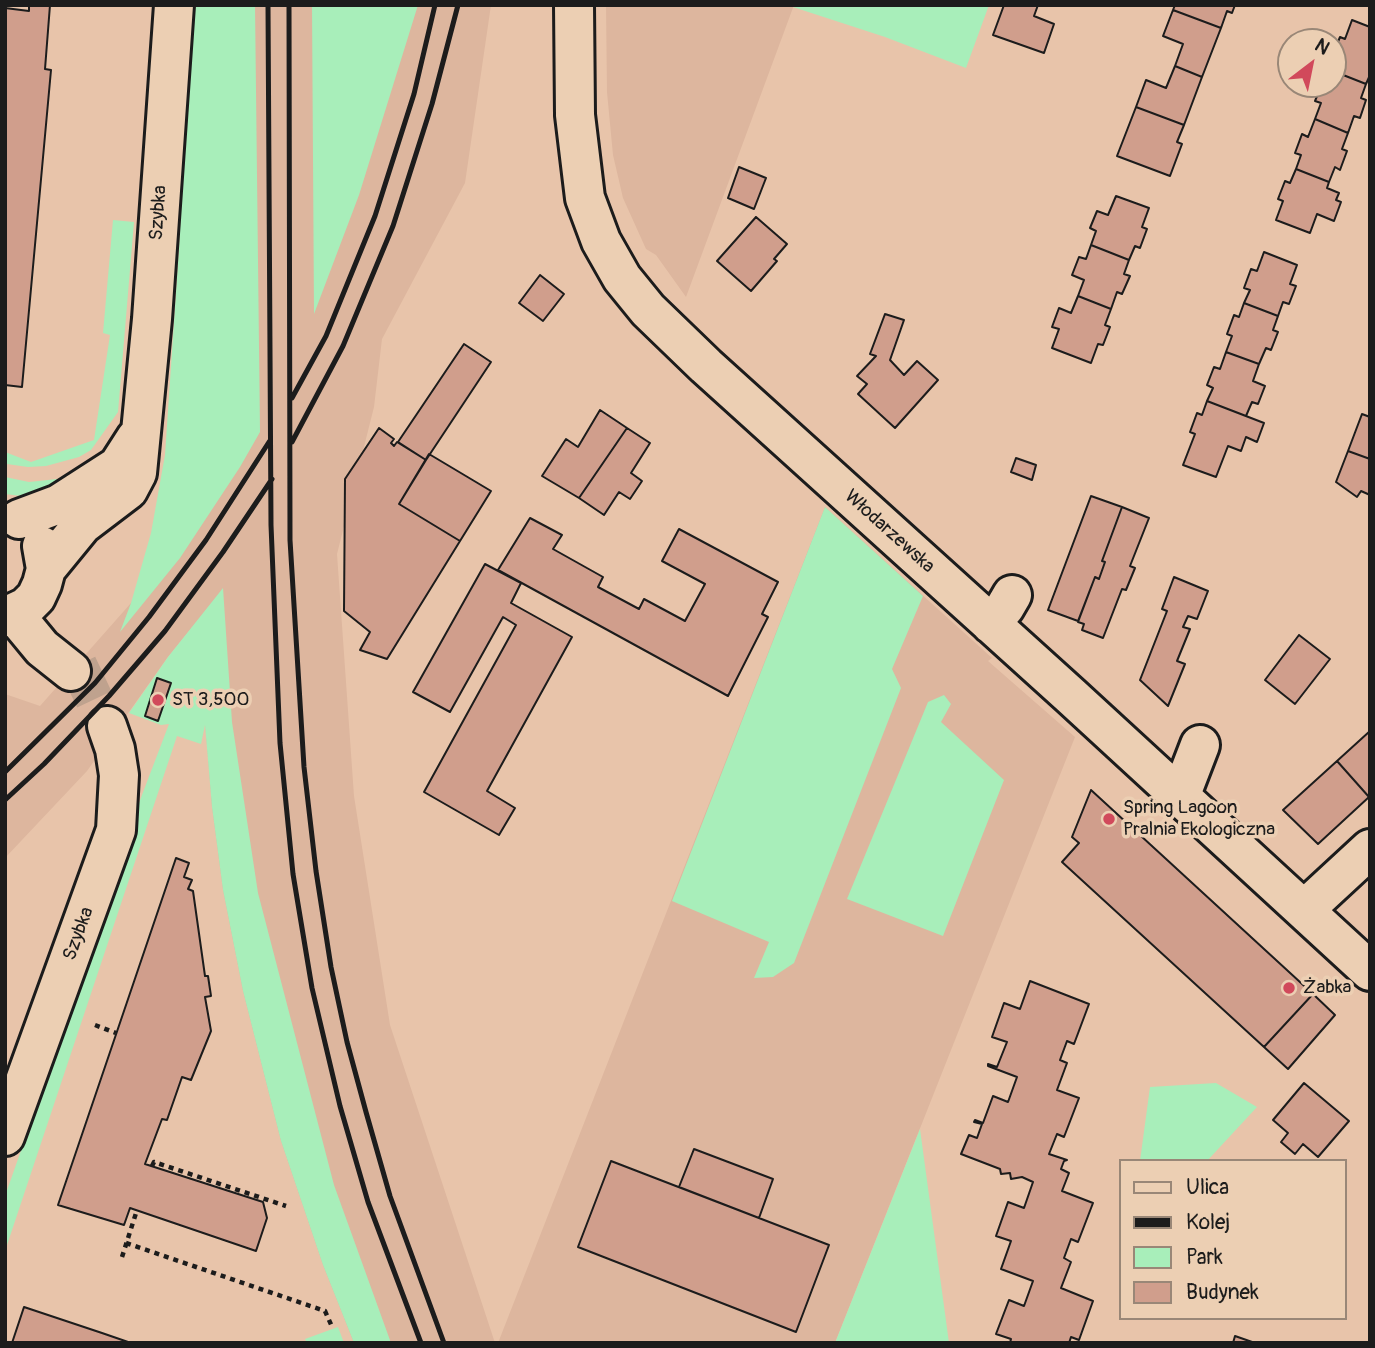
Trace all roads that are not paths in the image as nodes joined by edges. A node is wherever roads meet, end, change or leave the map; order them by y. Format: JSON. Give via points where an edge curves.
{"nodes":[{"id":1,"x":174,"y":5,"type":"edge"},
{"id":2,"x":574,"y":5,"type":"edge"},
{"id":3,"x":143,"y":420,"type":"junction"},
{"id":4,"x":12,"y":516,"type":"edge"},
{"id":5,"x":25,"y":599,"type":"edge"},
{"id":6,"x":75,"y":668,"type":"tunnel mouth"},
{"id":7,"x":107,"y":726,"type":"tunnel mouth"},
{"id":8,"x":1200,"y":745,"type":"dead end"},
{"id":9,"x":1180,"y":797,"type":"junction"},
{"id":10,"x":1370,"y":849,"type":"edge"},
{"id":11,"x":1304,"y":910,"type":"junction"},
{"id":12,"x":1370,"y":971,"type":"edge"},
{"id":13,"x":5,"y":1136,"type":"edge"}],
"edges":[{"from":1,"to":3,"type":"street","name":"Szybka"},
{"from":2,"to":9,"type":"street","name":"Włodarzewska","via":[[575,115],[585,198],[601,241],[622,278],[696,357],[1002,609]]},
{"from":3,"to":4,"type":"street","name":"Szybka","via":[[118,466],[59,504]]},
{"from":3,"to":5,"type":"street","name":"Szybka","via":[[137,473],[128,490],[82,525]]},
{"from":4,"to":5,"type":"street","via":[[32,529],[45,555]]},
{"from":5,"to":6,"type":"street","via":[[53,620]]},
{"from":7,"to":13,"type":"street","name":"Szybka","via":[[119,775],[116,830]]},
{"from":8,"to":9,"type":"street"},
{"from":9,"to":11,"type":"street","name":"Włodarzewska"},
{"from":10,"to":11,"type":"street"},
{"from":11,"to":12,"type":"street","name":"Włodarzewska"}]}
